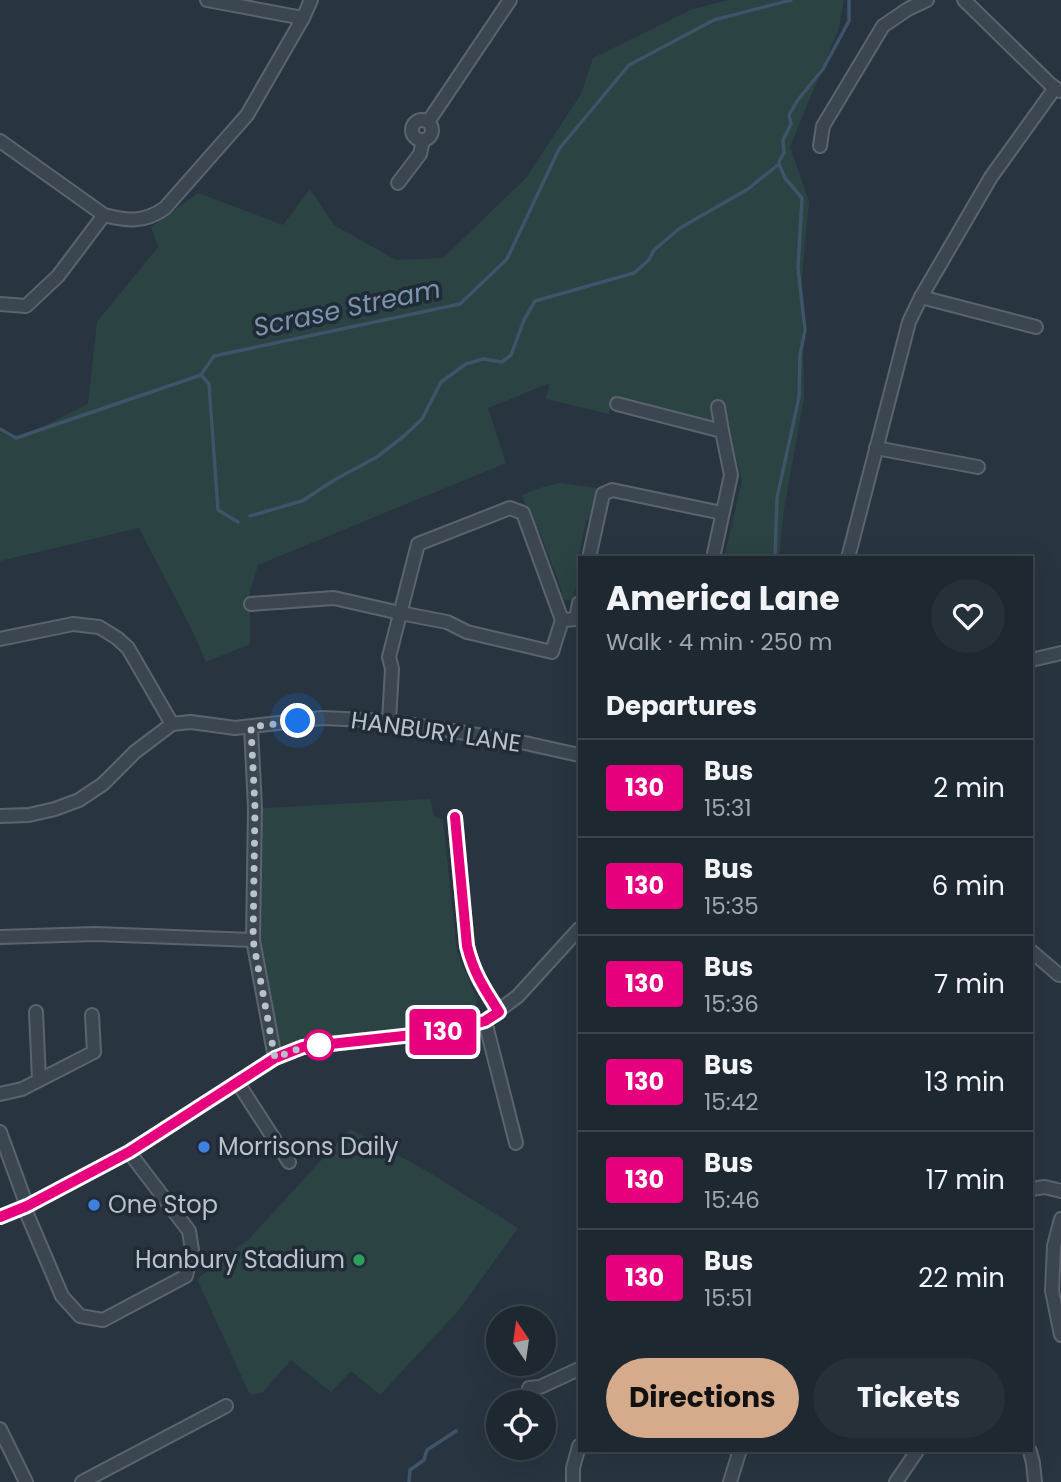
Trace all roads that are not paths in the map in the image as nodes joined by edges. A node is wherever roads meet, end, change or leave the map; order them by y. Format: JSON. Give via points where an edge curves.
{"nodes":[{"id":1,"x":207,"y":0,"type":"edge"},
{"id":2,"x":311,"y":0,"type":"edge"},
{"id":3,"x":510,"y":0,"type":"edge"},
{"id":4,"x":927,"y":0,"type":"edge"},
{"id":5,"x":964,"y":0,"type":"edge"},
{"id":6,"x":303,"y":18,"type":"junction"},
{"id":7,"x":1058,"y":90,"type":"edge"},
{"id":8,"x":0,"y":141,"type":"edge"},
{"id":9,"x":820,"y":146,"type":"dead end"},
{"id":10,"x":398,"y":183,"type":"dead end"},
{"id":11,"x":104,"y":215,"type":"junction"},
{"id":12,"x":921,"y":297,"type":"junction"},
{"id":13,"x":0,"y":304,"type":"edge"},
{"id":14,"x":1036,"y":327,"type":"dead end"},
{"id":15,"x":617,"y":404,"type":"dead end"},
{"id":16,"x":718,"y":407,"type":"dead end"},
{"id":17,"x":722,"y":431,"type":"junction"},
{"id":18,"x":876,"y":449,"type":"junction"},
{"id":19,"x":978,"y":467,"type":"dead end"},
{"id":20,"x":722,"y":513,"type":"junction"},
{"id":21,"x":589,"y":556,"type":"edge"},
{"id":22,"x":713,"y":556,"type":"edge"},
{"id":23,"x":849,"y":556,"type":"edge"},
{"id":24,"x":251,"y":604,"type":"dead end"},
{"id":25,"x":400,"y":613,"type":"junction"},
{"id":26,"x":578,"y":619,"type":"edge"},
{"id":27,"x":562,"y":620,"type":"junction"},
{"id":28,"x":0,"y":639,"type":"edge"},
{"id":29,"x":1061,"y":653,"type":"edge"},
{"id":30,"x":1033,"y":660,"type":"edge"},
{"id":31,"x":389,"y":721,"type":"junction"},
{"id":32,"x":172,"y":724,"type":"junction"},
{"id":33,"x":251,"y":727,"type":"junction"},
{"id":34,"x":578,"y":755,"type":"edge"},
{"id":35,"x":0,"y":816,"type":"edge"},
{"id":36,"x":455,"y":817,"type":"dead end"},
{"id":37,"x":578,"y":930,"type":"edge"},
{"id":38,"x":0,"y":937,"type":"edge"},
{"id":39,"x":253,"y":940,"type":"junction"},
{"id":40,"x":1033,"y":953,"type":"edge"},
{"id":41,"x":1059,"y":975,"type":"dead end"},
{"id":42,"x":499,"y":1012,"type":"junction"},
{"id":43,"x":36,"y":1013,"type":"dead end"},
{"id":44,"x":92,"y":1014,"type":"dead end"},
{"id":45,"x":485,"y":1021,"type":"junction"},
{"id":46,"x":275,"y":1058,"type":"junction"},
{"id":47,"x":39,"y":1079,"type":"junction"},
{"id":48,"x":238,"y":1083,"type":"junction"},
{"id":49,"x":0,"y":1094,"type":"edge"},
{"id":50,"x":0,"y":1132,"type":"edge"},
{"id":51,"x":516,"y":1143,"type":"dead end"},
{"id":52,"x":129,"y":1152,"type":"junction"},
{"id":53,"x":289,"y":1161,"type":"dead end"},
{"id":54,"x":1033,"y":1189,"type":"edge"},
{"id":55,"x":1061,"y":1191,"type":"edge"},
{"id":56,"x":25,"y":1207,"type":"junction"},
{"id":57,"x":0,"y":1217,"type":"edge"},
{"id":58,"x":1061,"y":1219,"type":"edge"},
{"id":59,"x":1061,"y":1335,"type":"edge"},
{"id":60,"x":578,"y":1369,"type":"edge"},
{"id":61,"x":529,"y":1388,"type":"dead end"},
{"id":62,"x":226,"y":1406,"type":"dead end"},
{"id":63,"x":0,"y":1429,"type":"edge"},
{"id":64,"x":578,"y":1450,"type":"edge"},
{"id":65,"x":738,"y":1452,"type":"edge"},
{"id":66,"x":916,"y":1452,"type":"edge"},
{"id":67,"x":1030,"y":1452,"type":"edge"},
{"id":68,"x":26,"y":1482,"type":"edge"},
{"id":69,"x":82,"y":1482,"type":"edge"},
{"id":70,"x":573,"y":1482,"type":"edge"},
{"id":71,"x":730,"y":1482,"type":"edge"},
{"id":72,"x":895,"y":1482,"type":"edge"},
{"id":73,"x":1035,"y":1482,"type":"edge"}],
"edges":[{"from":1,"to":6,"type":"street"},
{"from":2,"to":6,"type":"street"},
{"from":3,"to":10,"type":"street","via":[[428,122],[414,124],[413,134],[423,140],[420,154]]},
{"from":4,"to":9,"type":"street","via":[[883,26],[823,126]]},
{"from":5,"to":7,"type":"street"},
{"from":6,"to":11,"type":"street","via":[[247,115],[165,208],[136,220]]},
{"from":7,"to":12,"type":"street","via":[[991,177]]},
{"from":8,"to":11,"type":"street"},
{"from":11,"to":13,"type":"street","via":[[58,276],[26,306]]},
{"from":12,"to":14,"type":"street"},
{"from":12,"to":18,"type":"street","via":[[909,322]]},
{"from":15,"to":17,"type":"street"},
{"from":16,"to":17,"type":"street"},
{"from":17,"to":20,"type":"street","via":[[731,475]]},
{"from":18,"to":19,"type":"street"},
{"from":18,"to":23,"type":"street"},
{"from":20,"to":21,"type":"street","via":[[612,490],[603,494]]},
{"from":20,"to":22,"type":"street"},
{"from":24,"to":25,"type":"street","via":[[334,598]]},
{"from":25,"to":27,"type":"street","via":[[552,652]]},
{"from":25,"to":27,"type":"street","via":[[418,544],[510,508],[523,513]]},
{"from":25,"to":31,"type":"street","via":[[389,657]]},
{"from":26,"to":27,"type":"street"},
{"from":28,"to":32,"type":"street","via":[[74,624],[99,628],[128,648]]},
{"from":29,"to":30,"type":"street"},
{"from":31,"to":33,"type":"street","name":"HANBURY LANE","via":[[322,718]]},
{"from":31,"to":34,"type":"street","name":"HANBURY LANE"},
{"from":32,"to":33,"type":"street","name":"HANBURY LANE"},
{"from":32,"to":35,"type":"street","via":[[79,800],[29,815]]},
{"from":33,"to":39,"type":"street"},
{"from":36,"to":42,"type":"street","via":[[467,946],[482,987]]},
{"from":37,"to":42,"type":"street"},
{"from":38,"to":39,"type":"street","via":[[95,934]]},
{"from":39,"to":46,"type":"street"},
{"from":40,"to":41,"type":"street"},
{"from":42,"to":45,"type":"street"},
{"from":43,"to":47,"type":"street"},
{"from":44,"to":47,"type":"street","via":[[94,1052]]},
{"from":45,"to":46,"type":"street","via":[[449,1031],[303,1047]]},
{"from":45,"to":51,"type":"street"},
{"from":46,"to":48,"type":"street"},
{"from":47,"to":49,"type":"street"},
{"from":48,"to":52,"type":"street"},
{"from":48,"to":53,"type":"street"},
{"from":50,"to":56,"type":"street"},
{"from":52,"to":56,"type":"street"},
{"from":52,"to":56,"type":"street","via":[[188,1231],[192,1251],[186,1276],[103,1320],[80,1316],[62,1296]]},
{"from":54,"to":55,"type":"street"},
{"from":56,"to":57,"type":"street"},
{"from":58,"to":59,"type":"street","via":[[1054,1246],[1052,1291]]},
{"from":60,"to":61,"type":"street"},
{"from":62,"to":69,"type":"street"},
{"from":63,"to":68,"type":"street"},
{"from":64,"to":70,"type":"street"},
{"from":65,"to":71,"type":"street"},
{"from":66,"to":72,"type":"street"},
{"from":67,"to":73,"type":"street"}]}
